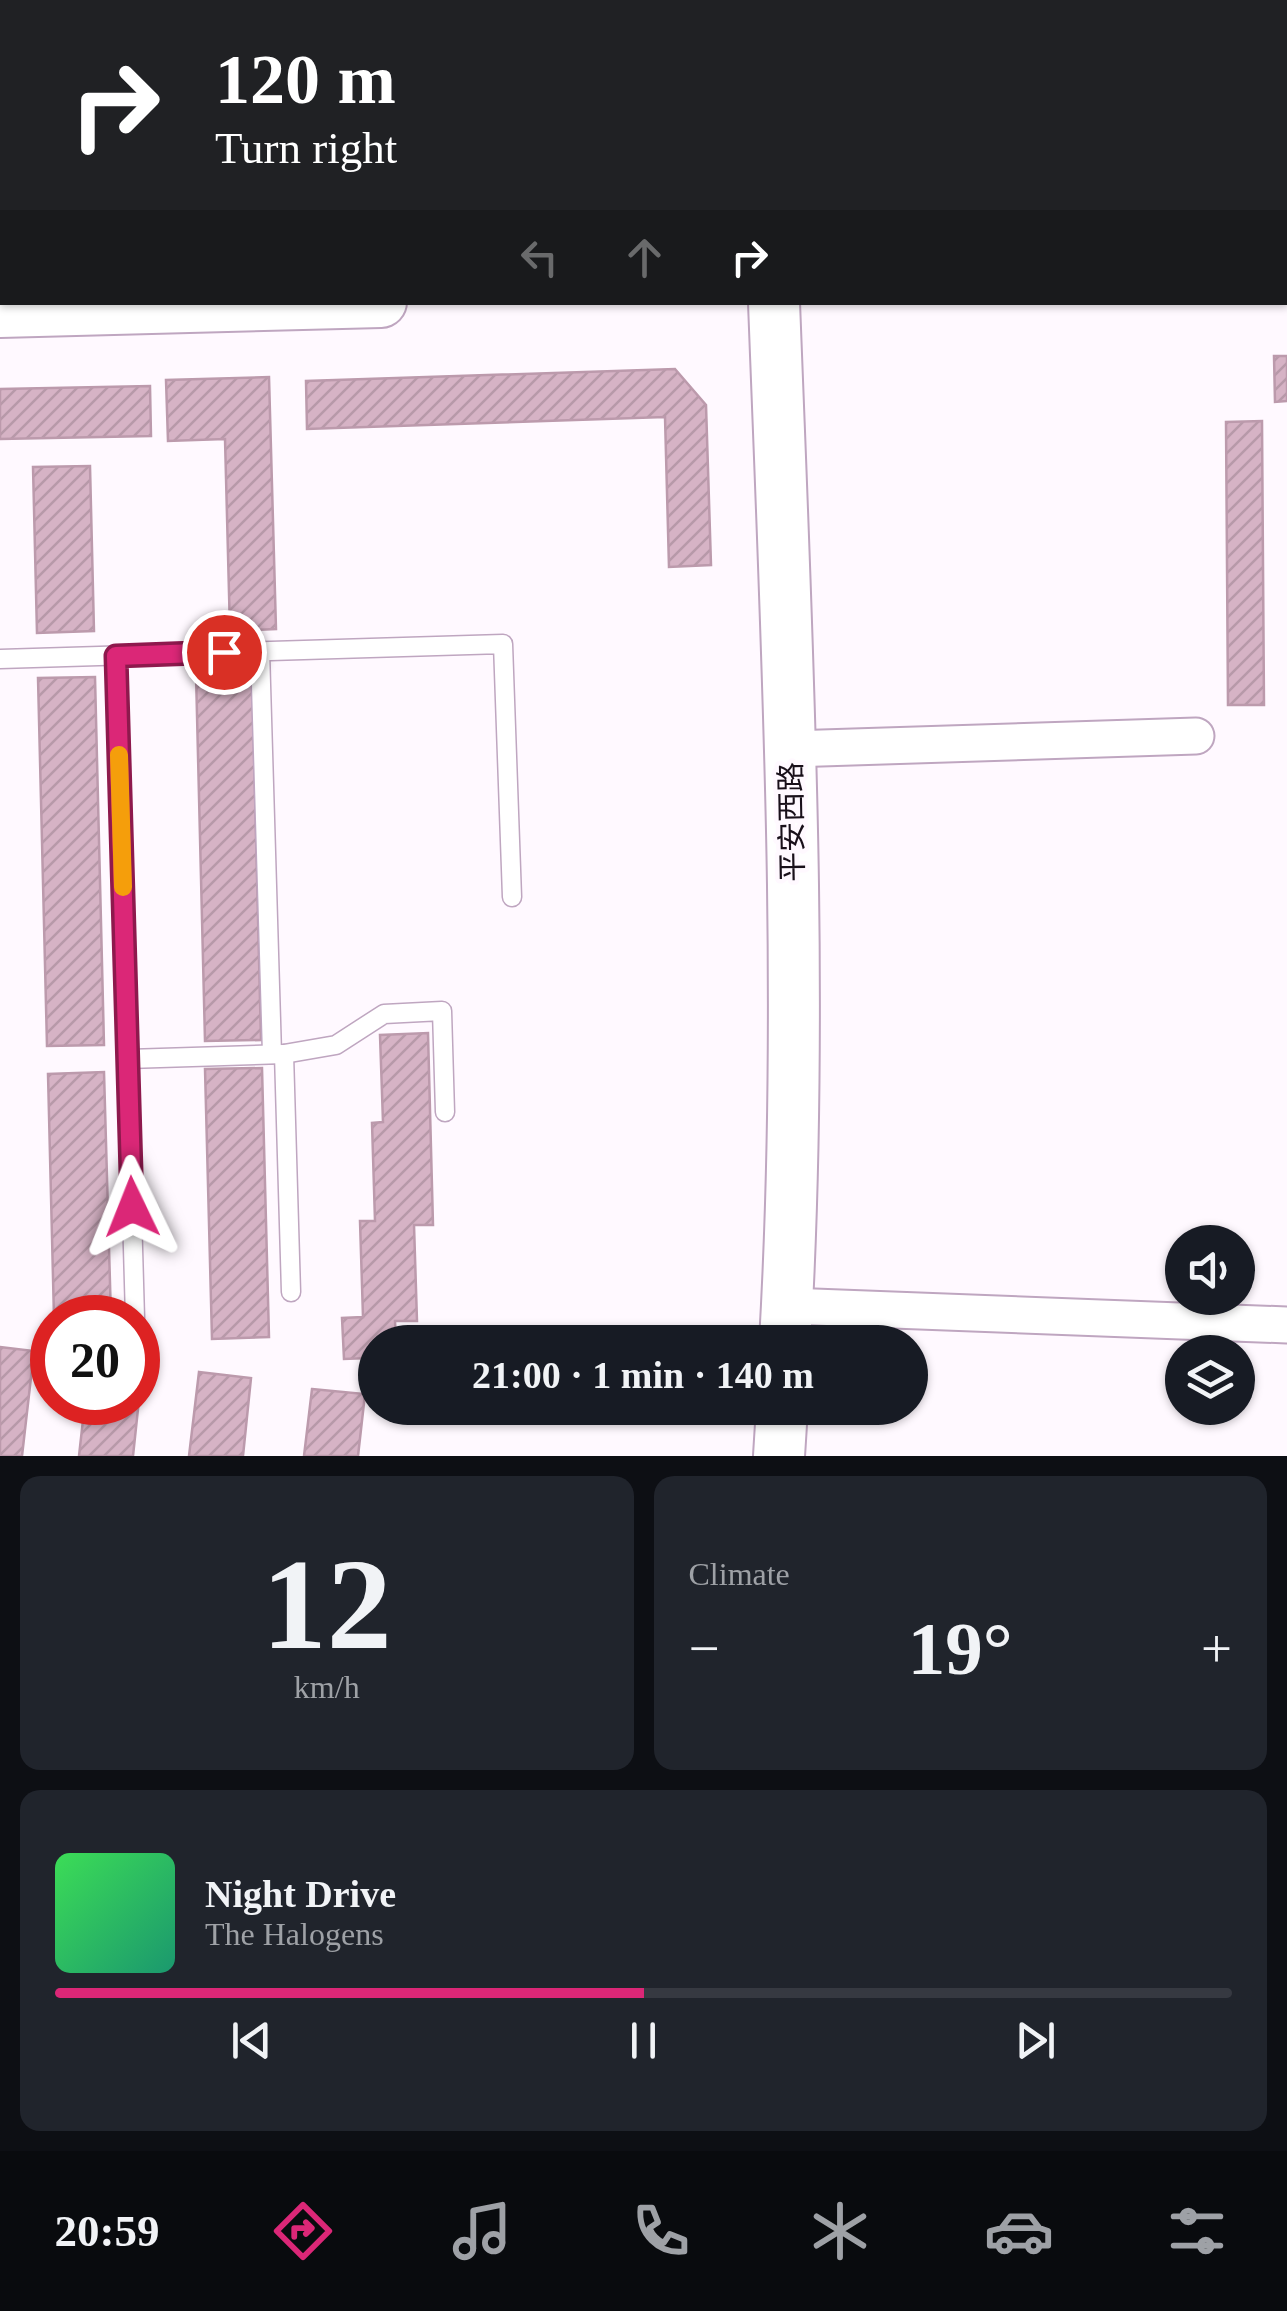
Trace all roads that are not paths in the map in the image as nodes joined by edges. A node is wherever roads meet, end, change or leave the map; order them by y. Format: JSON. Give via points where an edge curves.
{"nodes":[{"id":1,"x":267,"y":305,"type":"edge"},
{"id":2,"x":774,"y":305,"type":"edge"},
{"id":3,"x":0,"y":312,"type":"edge"},
{"id":4,"x":260,"y":651,"type":"junction"},
{"id":5,"x":116,"y":656,"type":"junction"},
{"id":6,"x":0,"y":659,"type":"edge"},
{"id":7,"x":1196,"y":736,"type":"dead end"},
{"id":8,"x":790,"y":749,"type":"junction"},
{"id":9,"x":512,"y":896,"type":"dead end"},
{"id":10,"x":278,"y":1054,"type":"junction"},
{"id":11,"x":128,"y":1059,"type":"junction"},
{"id":12,"x":445,"y":1112,"type":"dead end"},
{"id":13,"x":291,"y":1292,"type":"dead end"},
{"id":14,"x":134,"y":1295,"type":"edge"},
{"id":15,"x":786,"y":1324,"type":"edge"},
{"id":16,"x":1287,"y":1325,"type":"edge"},
{"id":17,"x":781,"y":1425,"type":"edge"},
{"id":18,"x":779,"y":1456,"type":"edge"}],
"edges":[{"from":1,"to":3,"type":"main road"},
{"from":2,"to":8,"type":"main road","name":"平安西路"},
{"from":4,"to":5,"type":"lane"},
{"from":4,"to":9,"type":"lane","via":[[503,644]]},
{"from":4,"to":10,"type":"lane"},
{"from":5,"to":6,"type":"lane"},
{"from":5,"to":11,"type":"lane"},
{"from":7,"to":8,"type":"street"},
{"from":8,"to":15,"type":"main road","name":"平安西路","via":[[796,1045]]},
{"from":10,"to":11,"type":"lane"},
{"from":10,"to":12,"type":"lane","via":[[336,1045],[384,1014],[442,1011]]},
{"from":10,"to":13,"type":"lane"},
{"from":11,"to":14,"type":"lane"},
{"from":15,"to":16,"type":"street"},
{"from":17,"to":18,"type":"main road"}]}
